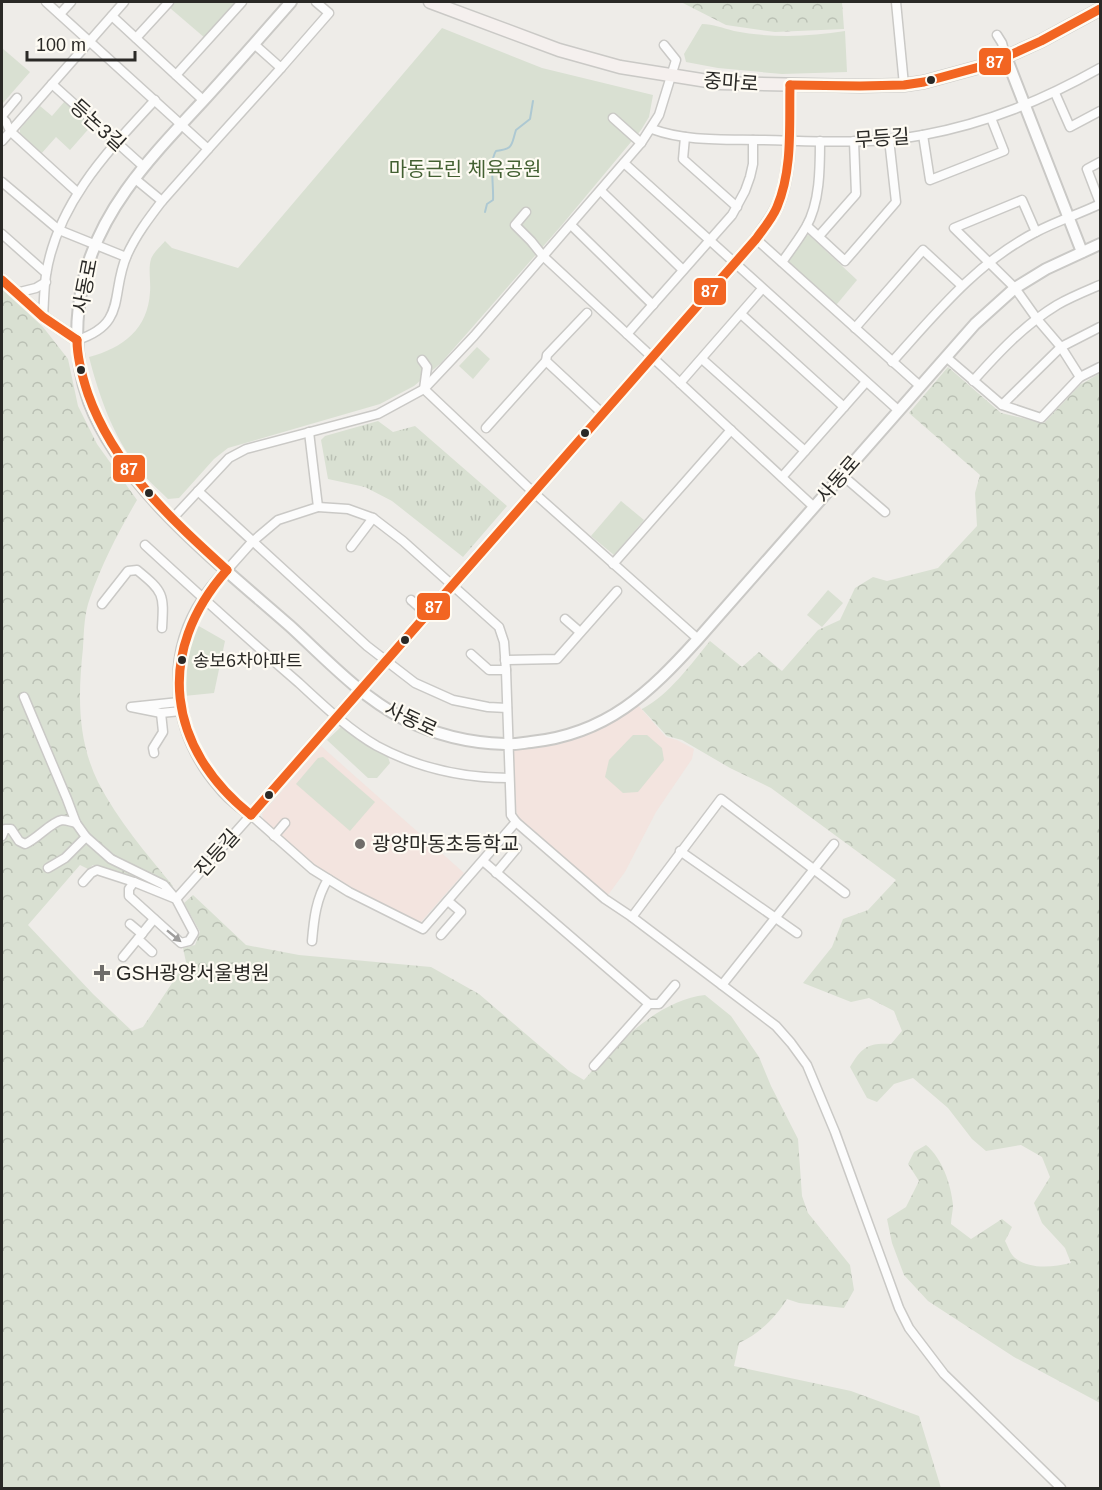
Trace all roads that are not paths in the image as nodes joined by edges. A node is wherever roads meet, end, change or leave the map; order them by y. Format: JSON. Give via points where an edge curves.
{"nodes":[{"id":1,"x":46,"y":2,"type":"edge"},
{"id":2,"x":70,"y":2,"type":"edge"},
{"id":3,"x":124,"y":2,"type":"edge"},
{"id":4,"x":169,"y":2,"type":"edge"},
{"id":5,"x":242,"y":2,"type":"edge"},
{"id":6,"x":291,"y":2,"type":"edge"},
{"id":7,"x":316,"y":2,"type":"edge"},
{"id":8,"x":430,"y":2,"type":"edge"},
{"id":9,"x":896,"y":2,"type":"edge"},
{"id":10,"x":1101,"y":9,"type":"edge"},
{"id":11,"x":60,"y":14,"type":"junction"},
{"id":12,"x":112,"y":16,"type":"junction"},
{"id":13,"x":997,"y":35,"type":"dead end"},
{"id":14,"x":136,"y":38,"type":"junction"},
{"id":15,"x":90,"y":41,"type":"junction"},
{"id":16,"x":254,"y":44,"type":"junction"},
{"id":17,"x":664,"y":45,"type":"dead end"},
{"id":18,"x":1006,"y":57,"type":"junction"},
{"id":19,"x":281,"y":68,"type":"junction"},
{"id":20,"x":1101,"y":68,"type":"edge"},
{"id":21,"x":176,"y":75,"type":"junction"},
{"id":22,"x":672,"y":76,"type":"junction"},
{"id":23,"x":52,"y":84,"type":"junction"},
{"id":24,"x":790,"y":85,"type":"junction"},
{"id":25,"x":904,"y":85,"type":"junction"},
{"id":26,"x":1055,"y":93,"type":"junction"},
{"id":27,"x":17,"y":98,"type":"dead end"},
{"id":28,"x":155,"y":100,"type":"junction"},
{"id":29,"x":203,"y":100,"type":"junction"},
{"id":30,"x":1026,"y":106,"type":"junction"},
{"id":31,"x":1101,"y":111,"type":"edge"},
{"id":32,"x":2,"y":117,"type":"edge"},
{"id":33,"x":613,"y":118,"type":"dead end"},
{"id":34,"x":991,"y":118,"type":"junction"},
{"id":35,"x":181,"y":124,"type":"junction"},
{"id":36,"x":652,"y":129,"type":"junction"},
{"id":37,"x":10,"y":132,"type":"junction"},
{"id":38,"x":923,"y":135,"type":"junction"},
{"id":39,"x":685,"y":137,"type":"junction"},
{"id":40,"x":889,"y":139,"type":"junction"},
{"id":41,"x":753,"y":140,"type":"junction"},
{"id":42,"x":788,"y":140,"type":"junction"},
{"id":43,"x":2,"y":141,"type":"edge"},
{"id":44,"x":820,"y":141,"type":"junction"},
{"id":45,"x":854,"y":141,"type":"junction"},
{"id":46,"x":116,"y":142,"type":"junction"},
{"id":47,"x":641,"y":143,"type":"junction"},
{"id":48,"x":208,"y":149,"type":"junction"},
{"id":49,"x":1101,"y":162,"type":"edge"},
{"id":50,"x":624,"y":163,"type":"junction"},
{"id":51,"x":144,"y":167,"type":"junction"},
{"id":52,"x":134,"y":178,"type":"junction"},
{"id":53,"x":2,"y":182,"type":"edge"},
{"id":54,"x":601,"y":191,"type":"junction"},
{"id":55,"x":77,"y":192,"type":"junction"},
{"id":56,"x":162,"y":201,"type":"junction"},
{"id":57,"x":1101,"y":204,"type":"edge"},
{"id":58,"x":737,"y":207,"type":"junction"},
{"id":59,"x":526,"y":212,"type":"dead end"},
{"id":60,"x":1069,"y":218,"type":"junction"},
{"id":61,"x":571,"y":225,"type":"junction"},
{"id":62,"x":807,"y":226,"type":"junction"},
{"id":63,"x":59,"y":230,"type":"junction"},
{"id":64,"x":1036,"y":232,"type":"junction"},
{"id":65,"x":2,"y":234,"type":"edge"},
{"id":66,"x":819,"y":236,"type":"junction"},
{"id":67,"x":756,"y":238,"type":"junction"},
{"id":68,"x":709,"y":241,"type":"junction"},
{"id":69,"x":95,"y":244,"type":"junction"},
{"id":70,"x":1101,"y":244,"type":"edge"},
{"id":71,"x":1082,"y":252,"type":"junction"},
{"id":72,"x":543,"y":256,"type":"junction"},
{"id":73,"x":126,"y":257,"type":"junction"},
{"id":74,"x":782,"y":262,"type":"junction"},
{"id":75,"x":989,"y":263,"type":"junction"},
{"id":76,"x":734,"y":264,"type":"junction"},
{"id":77,"x":683,"y":270,"type":"junction"},
{"id":78,"x":46,"y":278,"type":"junction"},
{"id":79,"x":2,"y":280,"type":"edge"},
{"id":80,"x":961,"y":285,"type":"junction"},
{"id":81,"x":1101,"y":285,"type":"edge"},
{"id":82,"x":1015,"y":288,"type":"junction"},
{"id":83,"x":762,"y":289,"type":"junction"},
{"id":84,"x":16,"y":293,"type":"junction"},
{"id":85,"x":652,"y":305,"type":"junction"},
{"id":86,"x":587,"y":313,"type":"dead end"},
{"id":87,"x":741,"y":314,"type":"junction"},
{"id":88,"x":43,"y":317,"type":"junction"},
{"id":89,"x":1037,"y":319,"type":"junction"},
{"id":90,"x":1101,"y":327,"type":"edge"},
{"id":91,"x":855,"y":328,"type":"junction"},
{"id":92,"x":627,"y":334,"type":"junction"},
{"id":93,"x":76,"y":340,"type":"junction"},
{"id":94,"x":1061,"y":348,"type":"junction"},
{"id":95,"x":652,"y":357,"type":"junction"},
{"id":96,"x":946,"y":357,"type":"junction"},
{"id":97,"x":702,"y":359,"type":"junction"},
{"id":98,"x":422,"y":360,"type":"dead end"},
{"id":99,"x":546,"y":361,"type":"junction"},
{"id":100,"x":892,"y":362,"type":"junction"},
{"id":101,"x":1101,"y":367,"type":"edge"},
{"id":102,"x":1080,"y":378,"type":"junction"},
{"id":103,"x":973,"y":381,"type":"junction"},
{"id":104,"x":866,"y":382,"type":"junction"},
{"id":105,"x":680,"y":383,"type":"junction"},
{"id":106,"x":920,"y":386,"type":"junction"},
{"id":107,"x":424,"y":389,"type":"junction"},
{"id":108,"x":1002,"y":405,"type":"junction"},
{"id":109,"x":844,"y":407,"type":"junction"},
{"id":110,"x":898,"y":410,"type":"junction"},
{"id":111,"x":603,"y":414,"type":"junction"},
{"id":112,"x":486,"y":428,"type":"dead end"},
{"id":113,"x":731,"y":430,"type":"junction"},
{"id":114,"x":309,"y":432,"type":"junction"},
{"id":115,"x":805,"y":451,"type":"junction"},
{"id":116,"x":842,"y":475,"type":"junction"},
{"id":117,"x":782,"y":477,"type":"junction"},
{"id":118,"x":198,"y":490,"type":"junction"},
{"id":119,"x":533,"y":492,"type":"junction"},
{"id":120,"x":318,"y":507,"type":"junction"},
{"id":121,"x":814,"y":507,"type":"junction"},
{"id":122,"x":885,"y":512,"type":"dead end"},
{"id":123,"x":373,"y":518,"type":"junction"},
{"id":124,"x":173,"y":519,"type":"junction"},
{"id":125,"x":252,"y":542,"type":"junction"},
{"id":126,"x":146,"y":545,"type":"dead end"},
{"id":127,"x":351,"y":547,"type":"dead end"},
{"id":128,"x":613,"y":564,"type":"junction"},
{"id":129,"x":227,"y":570,"type":"junction"},
{"id":130,"x":453,"y":585,"type":"junction"},
{"id":131,"x":617,"y":591,"type":"dead end"},
{"id":132,"x":204,"y":599,"type":"junction"},
{"id":133,"x":411,"y":600,"type":"dead end"},
{"id":134,"x":102,"y":604,"type":"dead end"},
{"id":135,"x":427,"y":614,"type":"junction"},
{"id":136,"x":565,"y":619,"type":"dead end"},
{"id":137,"x":162,"y":628,"type":"dead end"},
{"id":138,"x":580,"y":632,"type":"junction"},
{"id":139,"x":698,"y":639,"type":"junction"},
{"id":140,"x":471,"y":654,"type":"dead end"},
{"id":141,"x":505,"y":660,"type":"junction"},
{"id":142,"x":385,"y":662,"type":"junction"},
{"id":143,"x":506,"y":670,"type":"junction"},
{"id":144,"x":360,"y":690,"type":"junction"},
{"id":145,"x":24,"y":698,"type":"dead end"},
{"id":146,"x":180,"y":706,"type":"junction"},
{"id":147,"x":507,"y":708,"type":"junction"},
{"id":148,"x":161,"y":713,"type":"junction"},
{"id":149,"x":337,"y":717,"type":"junction"},
{"id":150,"x":507,"y":745,"type":"junction"},
{"id":151,"x":154,"y":753,"type":"dead end"},
{"id":152,"x":509,"y":778,"type":"junction"},
{"id":153,"x":250,"y":815,"type":"junction"},
{"id":154,"x":516,"y":822,"type":"junction"},
{"id":155,"x":76,"y":823,"type":"junction"},
{"id":156,"x":285,"y":823,"type":"dead end"},
{"id":157,"x":2,"y":836,"type":"edge"},
{"id":158,"x":274,"y":836,"type":"junction"},
{"id":159,"x":86,"y":837,"type":"junction"},
{"id":160,"x":834,"y":844,"type":"dead end"},
{"id":161,"x":517,"y":848,"type":"dead end"},
{"id":162,"x":680,"y":850,"type":"junction"},
{"id":163,"x":483,"y":861,"type":"junction"},
{"id":164,"x":48,"y":868,"type":"dead end"},
{"id":165,"x":814,"y":869,"type":"junction"},
{"id":166,"x":496,"y":873,"type":"junction"},
{"id":167,"x":328,"y":879,"type":"junction"},
{"id":168,"x":83,"y":882,"type":"dead end"},
{"id":169,"x":135,"y":882,"type":"junction"},
{"id":170,"x":845,"y":893,"type":"dead end"},
{"id":171,"x":176,"y":899,"type":"junction"},
{"id":172,"x":448,"y":901,"type":"junction"},
{"id":173,"x":632,"y":917,"type":"junction"},
{"id":174,"x":776,"y":918,"type":"junction"},
{"id":175,"x":154,"y":919,"type":"junction"},
{"id":176,"x":130,"y":924,"type":"dead end"},
{"id":177,"x":797,"y":933,"type":"dead end"},
{"id":178,"x":441,"y":935,"type":"dead end"},
{"id":179,"x":140,"y":937,"type":"junction"},
{"id":180,"x":312,"y":941,"type":"dead end"},
{"id":181,"x":152,"y":952,"type":"dead end"},
{"id":182,"x":123,"y":957,"type":"dead end"},
{"id":183,"x":675,"y":985,"type":"dead end"},
{"id":184,"x":722,"y":985,"type":"junction"},
{"id":185,"x":649,"y":1004,"type":"junction"},
{"id":186,"x":594,"y":1066,"type":"dead end"},
{"id":187,"x":1061,"y":1488,"type":"edge"}],
"edges":[{"from":1,"to":11,"type":"street"},
{"from":2,"to":11,"type":"street"},
{"from":3,"to":12,"type":"street"},
{"from":4,"to":14,"type":"street"},
{"from":5,"to":21,"type":"street"},
{"from":6,"to":16,"type":"street","name":"사동로"},
{"from":7,"to":19,"type":"street","via":[[329,14]]},
{"from":8,"to":22,"type":"main road","name":"중마로","via":[[559,50]]},
{"from":9,"to":25,"type":"street"},
{"from":10,"to":18,"type":"main road","name":"중마로"},
{"from":11,"to":15,"type":"street"},
{"from":12,"to":14,"type":"street"},
{"from":12,"to":15,"type":"street"},
{"from":13,"to":18,"type":"street"},
{"from":14,"to":21,"type":"street"},
{"from":15,"to":23,"type":"street"},
{"from":15,"to":28,"type":"street"},
{"from":16,"to":19,"type":"street"},
{"from":16,"to":29,"type":"street","name":"사동로"},
{"from":17,"to":22,"type":"street","via":[[676,60]]},
{"from":18,"to":25,"type":"main road","name":"중마로"},
{"from":18,"to":30,"type":"street"},
{"from":19,"to":48,"type":"street"},
{"from":20,"to":26,"type":"street","name":"무등길"},
{"from":21,"to":29,"type":"street"},
{"from":22,"to":24,"type":"main road","name":"중마로","via":[[720,83]]},
{"from":22,"to":36,"type":"street"},
{"from":23,"to":37,"type":"street"},
{"from":23,"to":46,"type":"street","name":"등논3길"},
{"from":24,"to":25,"type":"main road","name":"중마로"},
{"from":24,"to":42,"type":"street","name":"진등길"},
{"from":26,"to":30,"type":"street","name":"무등길"},
{"from":26,"to":31,"type":"street","via":[[1070,127]]},
{"from":27,"to":32,"type":"street"},
{"from":28,"to":35,"type":"street"},
{"from":28,"to":46,"type":"street"},
{"from":29,"to":35,"type":"street","name":"사동로"},
{"from":30,"to":34,"type":"street","name":"무등길"},
{"from":30,"to":60,"type":"street"},
{"from":32,"to":37,"type":"street"},
{"from":33,"to":47,"type":"street"},
{"from":34,"to":38,"type":"street","name":"무등길"},
{"from":34,"to":38,"type":"street","via":[[1004,151],[930,180]]},
{"from":35,"to":48,"type":"street"},
{"from":35,"to":51,"type":"street","name":"사동로"},
{"from":36,"to":39,"type":"street","name":"무등길"},
{"from":36,"to":47,"type":"street"},
{"from":37,"to":43,"type":"street"},
{"from":37,"to":55,"type":"street"},
{"from":38,"to":40,"type":"street","name":"무등길"},
{"from":39,"to":41,"type":"street","name":"무등길"},
{"from":39,"to":58,"type":"street","via":[[683,159]]},
{"from":40,"to":45,"type":"street","name":"무등길"},
{"from":40,"to":66,"type":"street","via":[[896,202],[891,209],[845,261]]},
{"from":41,"to":42,"type":"street","name":"무등길"},
{"from":41,"to":58,"type":"street","via":[[753,164]]},
{"from":42,"to":44,"type":"street","name":"무등길"},
{"from":42,"to":67,"type":"street","name":"진등길","via":[[783,189],[776,208]]},
{"from":44,"to":45,"type":"street","name":"무등길"},
{"from":44,"to":62,"type":"street","via":[[815,201]]},
{"from":45,"to":66,"type":"street","via":[[856,194]]},
{"from":46,"to":51,"type":"street","name":"등논3길"},
{"from":46,"to":55,"type":"street"},
{"from":47,"to":50,"type":"street"},
{"from":48,"to":56,"type":"street"},
{"from":49,"to":57,"type":"street","via":[[1087,170]]},
{"from":50,"to":54,"type":"street"},
{"from":50,"to":68,"type":"street"},
{"from":51,"to":52,"type":"street","name":"사동로"},
{"from":52,"to":56,"type":"street"},
{"from":52,"to":69,"type":"street","name":"사동로"},
{"from":53,"to":63,"type":"street"},
{"from":54,"to":61,"type":"street"},
{"from":54,"to":77,"type":"street"},
{"from":55,"to":63,"type":"street"},
{"from":56,"to":73,"type":"street"},
{"from":57,"to":60,"type":"street"},
{"from":58,"to":68,"type":"street"},
{"from":59,"to":72,"type":"street","via":[[515,225]]},
{"from":60,"to":64,"type":"street"},
{"from":60,"to":71,"type":"street"},
{"from":61,"to":72,"type":"street"},
{"from":61,"to":85,"type":"street"},
{"from":62,"to":66,"type":"street"},
{"from":62,"to":74,"type":"street"},
{"from":63,"to":69,"type":"street"},
{"from":63,"to":78,"type":"street"},
{"from":64,"to":75,"type":"street"},
{"from":64,"to":75,"type":"street","via":[[1022,200],[954,228]]},
{"from":65,"to":78,"type":"street"},
{"from":67,"to":74,"type":"street"},
{"from":67,"to":76,"type":"street","name":"진등길"},
{"from":68,"to":76,"type":"street"},
{"from":68,"to":77,"type":"street"},
{"from":69,"to":73,"type":"street"},
{"from":69,"to":93,"type":"street","name":"사동로","via":[[80,298]]},
{"from":70,"to":71,"type":"street","name":"사동로"},
{"from":71,"to":82,"type":"street","name":"사동로"},
{"from":72,"to":92,"type":"street"},
{"from":72,"to":107,"type":"street"},
{"from":73,"to":93,"type":"street","via":[[108,323],[92,335]]},
{"from":74,"to":91,"type":"street"},
{"from":75,"to":80,"type":"street"},
{"from":75,"to":82,"type":"street"},
{"from":76,"to":83,"type":"street"},
{"from":76,"to":95,"type":"street","name":"진등길"},
{"from":77,"to":85,"type":"street"},
{"from":78,"to":84,"type":"street","via":[[36,288]]},
{"from":78,"to":88,"type":"street"},
{"from":79,"to":84,"type":"street"},
{"from":80,"to":91,"type":"street","via":[[923,250]]},
{"from":80,"to":100,"type":"street"},
{"from":81,"to":89,"type":"street"},
{"from":82,"to":89,"type":"street"},
{"from":82,"to":96,"type":"street","name":"사동로"},
{"from":83,"to":87,"type":"street"},
{"from":83,"to":104,"type":"street"},
{"from":84,"to":88,"type":"street"},
{"from":85,"to":92,"type":"street"},
{"from":86,"to":99,"type":"street","via":[[547,355]]},
{"from":87,"to":97,"type":"street"},
{"from":87,"to":109,"type":"street"},
{"from":88,"to":93,"type":"street"},
{"from":89,"to":94,"type":"street"},
{"from":89,"to":103,"type":"street"},
{"from":90,"to":94,"type":"street"},
{"from":91,"to":100,"type":"street"},
{"from":92,"to":95,"type":"street"},
{"from":93,"to":124,"type":"street","name":"사동로","via":[[89,402],[103,430],[125,466]]},
{"from":94,"to":102,"type":"street"},
{"from":94,"to":108,"type":"street"},
{"from":95,"to":105,"type":"street"},
{"from":95,"to":111,"type":"street","name":"진등길"},
{"from":96,"to":103,"type":"street"},
{"from":96,"to":106,"type":"street","name":"사동로"},
{"from":97,"to":105,"type":"street"},
{"from":97,"to":115,"type":"street"},
{"from":98,"to":107,"type":"street","via":[[427,367]]},
{"from":99,"to":111,"type":"street"},
{"from":99,"to":112,"type":"street"},
{"from":100,"to":106,"type":"street"},
{"from":101,"to":102,"type":"street"},
{"from":102,"to":108,"type":"street","via":[[1041,418]]},
{"from":103,"to":108,"type":"street"},
{"from":104,"to":109,"type":"street"},
{"from":104,"to":110,"type":"street"},
{"from":105,"to":113,"type":"street"},
{"from":106,"to":110,"type":"street","name":"사동로"},
{"from":107,"to":114,"type":"street","via":[[378,414]]},
{"from":107,"to":119,"type":"street"},
{"from":109,"to":115,"type":"street"},
{"from":110,"to":116,"type":"street","name":"사동로"},
{"from":111,"to":119,"type":"street","name":"진등길"},
{"from":113,"to":117,"type":"street"},
{"from":113,"to":128,"type":"street"},
{"from":114,"to":118,"type":"street","via":[[246,449],[229,458]]},
{"from":114,"to":120,"type":"street"},
{"from":115,"to":117,"type":"street"},
{"from":116,"to":121,"type":"street","name":"사동로"},
{"from":116,"to":122,"type":"street"},
{"from":117,"to":121,"type":"street"},
{"from":118,"to":124,"type":"street"},
{"from":118,"to":125,"type":"street"},
{"from":119,"to":128,"type":"street"},
{"from":119,"to":130,"type":"street","name":"진등길"},
{"from":120,"to":123,"type":"street","via":[[348,509]]},
{"from":120,"to":125,"type":"street","via":[[278,520]]},
{"from":121,"to":139,"type":"street","name":"사동로"},
{"from":123,"to":127,"type":"street"},
{"from":123,"to":130,"type":"street"},
{"from":124,"to":129,"type":"street","name":"사동로"},
{"from":125,"to":129,"type":"street"},
{"from":125,"to":142,"type":"street"},
{"from":126,"to":132,"type":"street"},
{"from":128,"to":139,"type":"street"},
{"from":129,"to":132,"type":"street"},
{"from":129,"to":144,"type":"street","name":"사동로"},
{"from":130,"to":135,"type":"street","name":"진등길"},
{"from":130,"to":141,"type":"street","via":[[499,627]]},
{"from":131,"to":138,"type":"street"},
{"from":132,"to":146,"type":"street","via":[[183,646]]},
{"from":132,"to":149,"type":"street"},
{"from":133,"to":135,"type":"street"},
{"from":134,"to":137,"type":"street","via":[[128,571],[137,570],[158,587],[164,600]]},
{"from":135,"to":142,"type":"street","name":"진등길"},
{"from":136,"to":138,"type":"street"},
{"from":138,"to":141,"type":"street","via":[[556,659]]},
{"from":139,"to":150,"type":"street","name":"사동로","via":[[655,684],[611,718],[556,740]]},
{"from":140,"to":143,"type":"street","via":[[489,670]]},
{"from":141,"to":143,"type":"street"},
{"from":142,"to":144,"type":"street","name":"진등길"},
{"from":142,"to":147,"type":"street","via":[[415,684],[453,700]]},
{"from":143,"to":147,"type":"street"},
{"from":144,"to":149,"type":"street","name":"진등길"},
{"from":144,"to":150,"type":"street","name":"사동로","via":[[404,719],[436,733]]},
{"from":145,"to":155,"type":"street"},
{"from":146,"to":148,"type":"street"},
{"from":146,"to":148,"type":"street","via":[[131,707]]},
{"from":146,"to":153,"type":"street","via":[[187,734],[207,770],[221,789]]},
{"from":147,"to":150,"type":"street"},
{"from":148,"to":151,"type":"street","via":[[164,732],[153,748]]},
{"from":149,"to":152,"type":"street","via":[[375,745],[430,769]]},
{"from":149,"to":153,"type":"street","name":"진등길"},
{"from":150,"to":152,"type":"street"},
{"from":152,"to":154,"type":"street","via":[[511,815]]},
{"from":153,"to":158,"type":"street"},
{"from":153,"to":171,"type":"street","name":"진등길"},
{"from":154,"to":163,"type":"street"},
{"from":154,"to":173,"type":"street"},
{"from":155,"to":157,"type":"street","via":[[62,820],[25,844],[11,829],[5,829]]},
{"from":155,"to":159,"type":"street"},
{"from":156,"to":158,"type":"street"},
{"from":158,"to":167,"type":"street"},
{"from":159,"to":164,"type":"street"},
{"from":159,"to":171,"type":"street","via":[[111,859],[164,885]]},
{"from":160,"to":165,"type":"street"},
{"from":161,"to":166,"type":"street"},
{"from":162,"to":165,"type":"street","via":[[721,799]]},
{"from":162,"to":173,"type":"street"},
{"from":162,"to":174,"type":"street"},
{"from":163,"to":166,"type":"street"},
{"from":163,"to":172,"type":"street"},
{"from":165,"to":170,"type":"street"},
{"from":165,"to":174,"type":"street"},
{"from":166,"to":185,"type":"street"},
{"from":167,"to":172,"type":"street","via":[[423,929]]},
{"from":167,"to":180,"type":"street","via":[[320,892]]},
{"from":168,"to":169,"type":"street","via":[[97,870]]},
{"from":169,"to":171,"type":"street"},
{"from":169,"to":175,"type":"street","via":[[129,896]]},
{"from":175,"to":171,"type":"street","one_way":true,"via":[[181,943],[189,941],[194,933]]},
{"from":172,"to":178,"type":"street","via":[[461,912]]},
{"from":173,"to":184,"type":"street"},
{"from":174,"to":177,"type":"street"},
{"from":174,"to":184,"type":"street"},
{"from":175,"to":179,"type":"street"},
{"from":176,"to":179,"type":"street"},
{"from":179,"to":181,"type":"street"},
{"from":179,"to":182,"type":"street"},
{"from":183,"to":185,"type":"street","via":[[659,1004]]},
{"from":184,"to":187,"type":"street","via":[[776,1026],[807,1065],[909,1328],[944,1374]]},
{"from":185,"to":186,"type":"street"}]}
